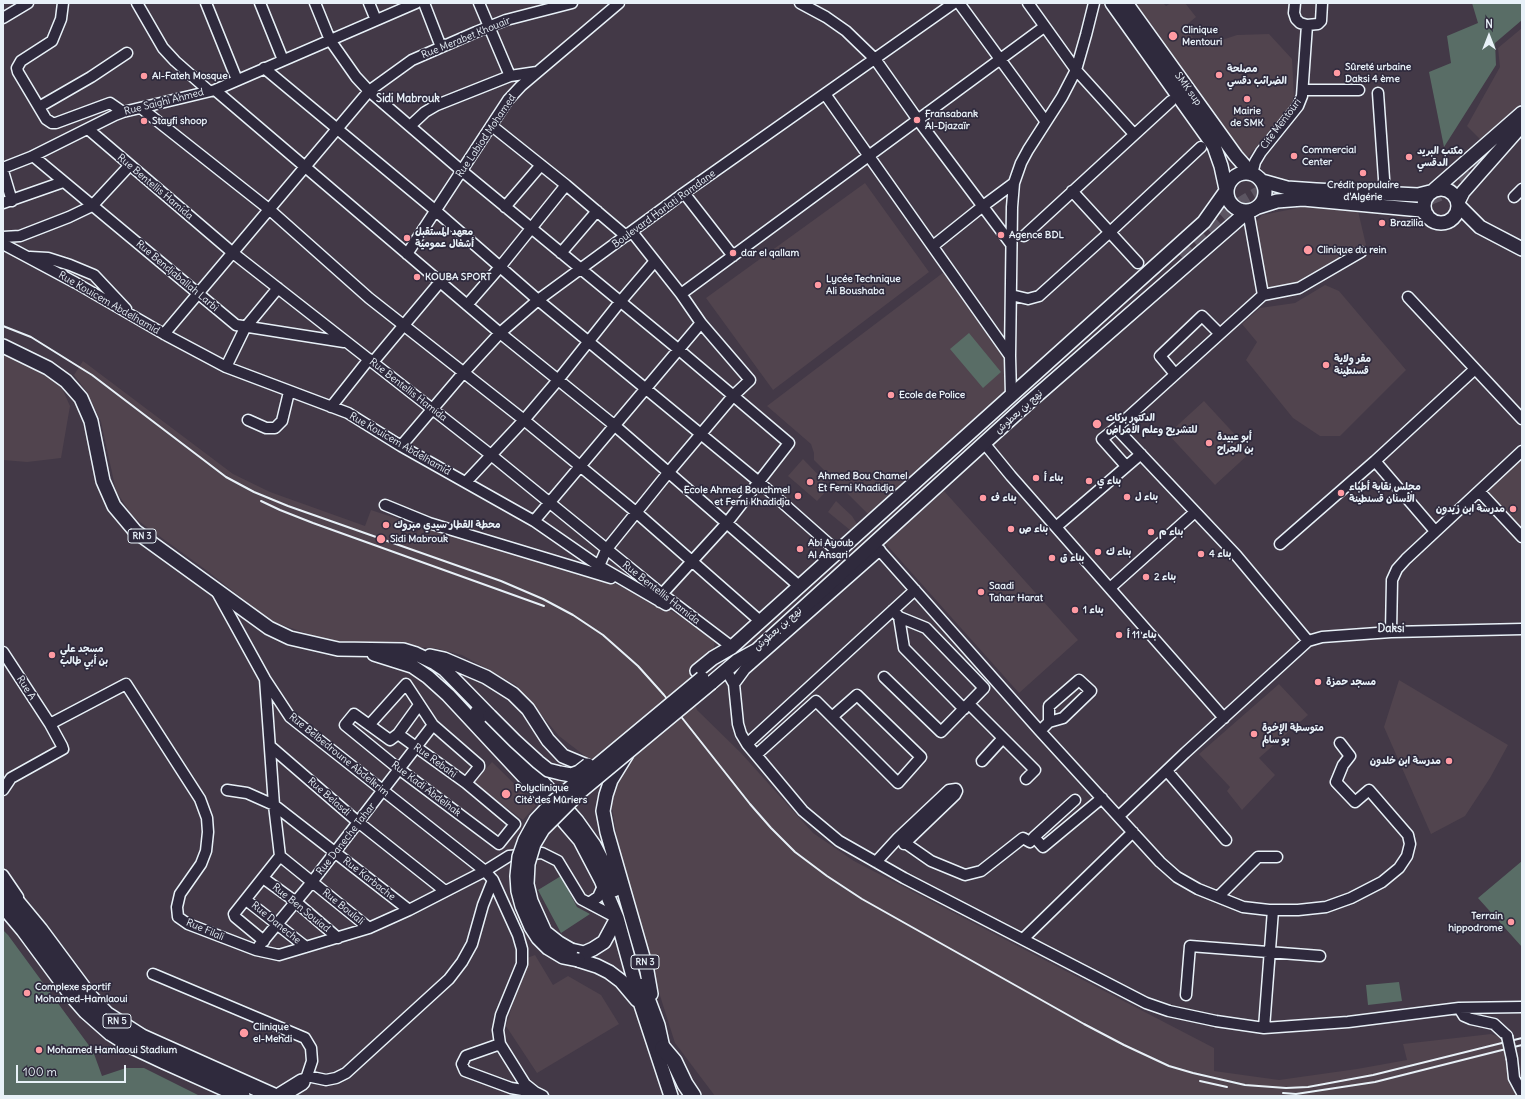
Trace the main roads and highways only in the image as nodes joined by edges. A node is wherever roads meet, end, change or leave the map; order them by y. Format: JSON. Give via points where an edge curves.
{"nodes":[{"id":1,"x":1112,"y":3,"type":"edge"},
{"id":2,"x":1126,"y":3,"type":"edge"},
{"id":3,"x":1522,"y":113,"type":"edge"},
{"id":4,"x":1522,"y":119,"type":"edge"},
{"id":5,"x":1522,"y":125,"type":"edge"},
{"id":6,"x":1489,"y":156,"type":"tunnel mouth"},
{"id":7,"x":1255,"y":176,"type":"junction"},
{"id":8,"x":1226,"y":190,"type":"junction"},
{"id":9,"x":1425,"y":191,"type":"junction"},
{"id":10,"x":1458,"y":204,"type":"junction"},
{"id":11,"x":1252,"y":210,"type":"junction"},
{"id":12,"x":1427,"y":215,"type":"junction"},
{"id":13,"x":1449,"y":221,"type":"junction"},
{"id":14,"x":1480,"y":226,"type":"junction"},
{"id":15,"x":1521,"y":247,"type":"edge"},
{"id":16,"x":3,"y":346,"type":"edge"},
{"id":17,"x":762,"y":619,"type":"junction"},
{"id":18,"x":358,"y":650,"type":"junction"},
{"id":19,"x":416,"y":654,"type":"junction"},
{"id":20,"x":737,"y":661,"type":"junction"},
{"id":21,"x":703,"y":678,"type":"junction"},
{"id":22,"x":629,"y":751,"type":"junction"},
{"id":23,"x":587,"y":766,"type":"junction"},
{"id":24,"x":3,"y":890,"type":"edge"},
{"id":25,"x":3,"y":905,"type":"edge"},
{"id":26,"x":617,"y":918,"type":"junction"},
{"id":27,"x":575,"y":955,"type":"junction"},
{"id":28,"x":641,"y":1005,"type":"junction"},
{"id":29,"x":654,"y":1015,"type":"junction"},
{"id":30,"x":663,"y":1048,"type":"junction"},
{"id":31,"x":303,"y":1085,"type":"edge"},
{"id":32,"x":242,"y":1096,"type":"edge"},
{"id":33,"x":280,"y":1096,"type":"edge"},
{"id":34,"x":671,"y":1096,"type":"edge"},
{"id":35,"x":679,"y":1096,"type":"edge"},
{"id":36,"x":693,"y":1096,"type":"edge"}],
"edges":[{"from":1,"to":8,"type":"main road","via":[[1214,146]]},
{"from":2,"to":7,"type":"main road","name":"SMK sup","via":[[1236,156]]},
{"from":3,"to":9,"type":"main road"},
{"from":4,"to":6,"type":"main road"},
{"from":5,"to":10,"type":"main road","via":[[1463,192]]},
{"from":7,"to":8,"type":"main road","via":[[1237,174],[1230,180]]},
{"from":7,"to":9,"type":"main road","via":[[1287,188],[1385,193]]},
{"from":7,"to":11,"type":"main road","via":[[1265,192],[1264,198]]},
{"from":8,"to":11,"type":"main road","via":[[1232,206],[1242,211]]},
{"from":8,"to":17,"type":"main road","name":"نهج بن بعطوش","via":[[1204,222]]},
{"from":9,"to":10,"type":"main road","via":[[1449,191],[1456,197]]},
{"from":9,"to":12,"type":"main road","via":[[1424,205]]},
{"from":10,"to":13,"type":"main road","via":[[1455,215]]},
{"from":10,"to":14,"type":"main road"},
{"from":11,"to":12,"type":"main road","via":[[1277,202],[1303,199],[1421,210]]},
{"from":11,"to":20,"type":"main road","name":"نهج بن بعطوش","via":[[984,443],[877,547],[757,650]]},
{"from":12,"to":13,"type":"main road","via":[[1436,222]]},
{"from":13,"to":14,"type":"main road"},
{"from":14,"to":15,"type":"main road"},
{"from":16,"to":18,"type":"main road","number":"RN 3","via":[[48,368],[66,381],[81,398],[91,421],[103,481],[114,506],[135,531],[269,628],[290,638],[338,649]]},
{"from":17,"to":20,"type":"main road","name":"نهج بن بعطوش","via":[[808,583],[1181,257],[745,648]]},
{"from":17,"to":21,"type":"main road","via":[[732,647],[722,662]]},
{"from":18,"to":19,"type":"main road","via":[[403,650]]},
{"from":18,"to":26,"type":"main road","number":"RN 3","via":[[412,666],[448,695],[544,797],[580,840]]},
{"from":18,"to":29,"type":"main road","number":"RN 3","via":[[413,658],[440,675],[517,753],[577,822],[594,845],[606,868]]},
{"from":19,"to":23,"type":"main road","via":[[444,659],[486,677],[513,694],[528,709],[548,740],[563,756]]},
{"from":19,"to":23,"type":"main road","bridge":true,"via":[[444,669],[515,741],[548,770],[571,774]]},
{"from":20,"to":21,"type":"main road","via":[[726,670]]},
{"from":21,"to":22,"type":"main road","bridge":true},
{"from":21,"to":23,"type":"main road"},
{"from":21,"to":27,"type":"main road","bridge":true,"via":[[552,803],[536,820],[525,840],[519,857],[517,876],[518,891],[528,920],[538,938],[548,948],[563,956]]},
{"from":22,"to":27,"type":"main road","bridge":true,"via":[[581,791],[543,830],[534,844],[528,864],[527,884],[530,901],[537,917],[545,932]]},
{"from":22,"to":29,"type":"main road","number":"RN 3","via":[[611,780],[603,811],[647,971]]},
{"from":24,"to":33,"type":"highway","number":"RN 5","via":[[16,901],[88,996],[106,1014],[142,1037]]},
{"from":25,"to":32,"type":"highway","number":"RN 5","via":[[72,995],[111,1033],[157,1058]]},
{"from":26,"to":27,"type":"main road","via":[[604,942]]},
{"from":26,"to":28,"type":"main road","number":"RN 3"},
{"from":27,"to":28,"type":"main road","via":[[621,981]]},
{"from":28,"to":34,"type":"main road","number":"RN 3"},
{"from":29,"to":30,"type":"main road","number":"RN 3"},
{"from":30,"to":35,"type":"highway","number":"RN 3"},
{"from":30,"to":36,"type":"highway","number":"RN 3"},
{"from":31,"to":33,"type":"highway"}]}
